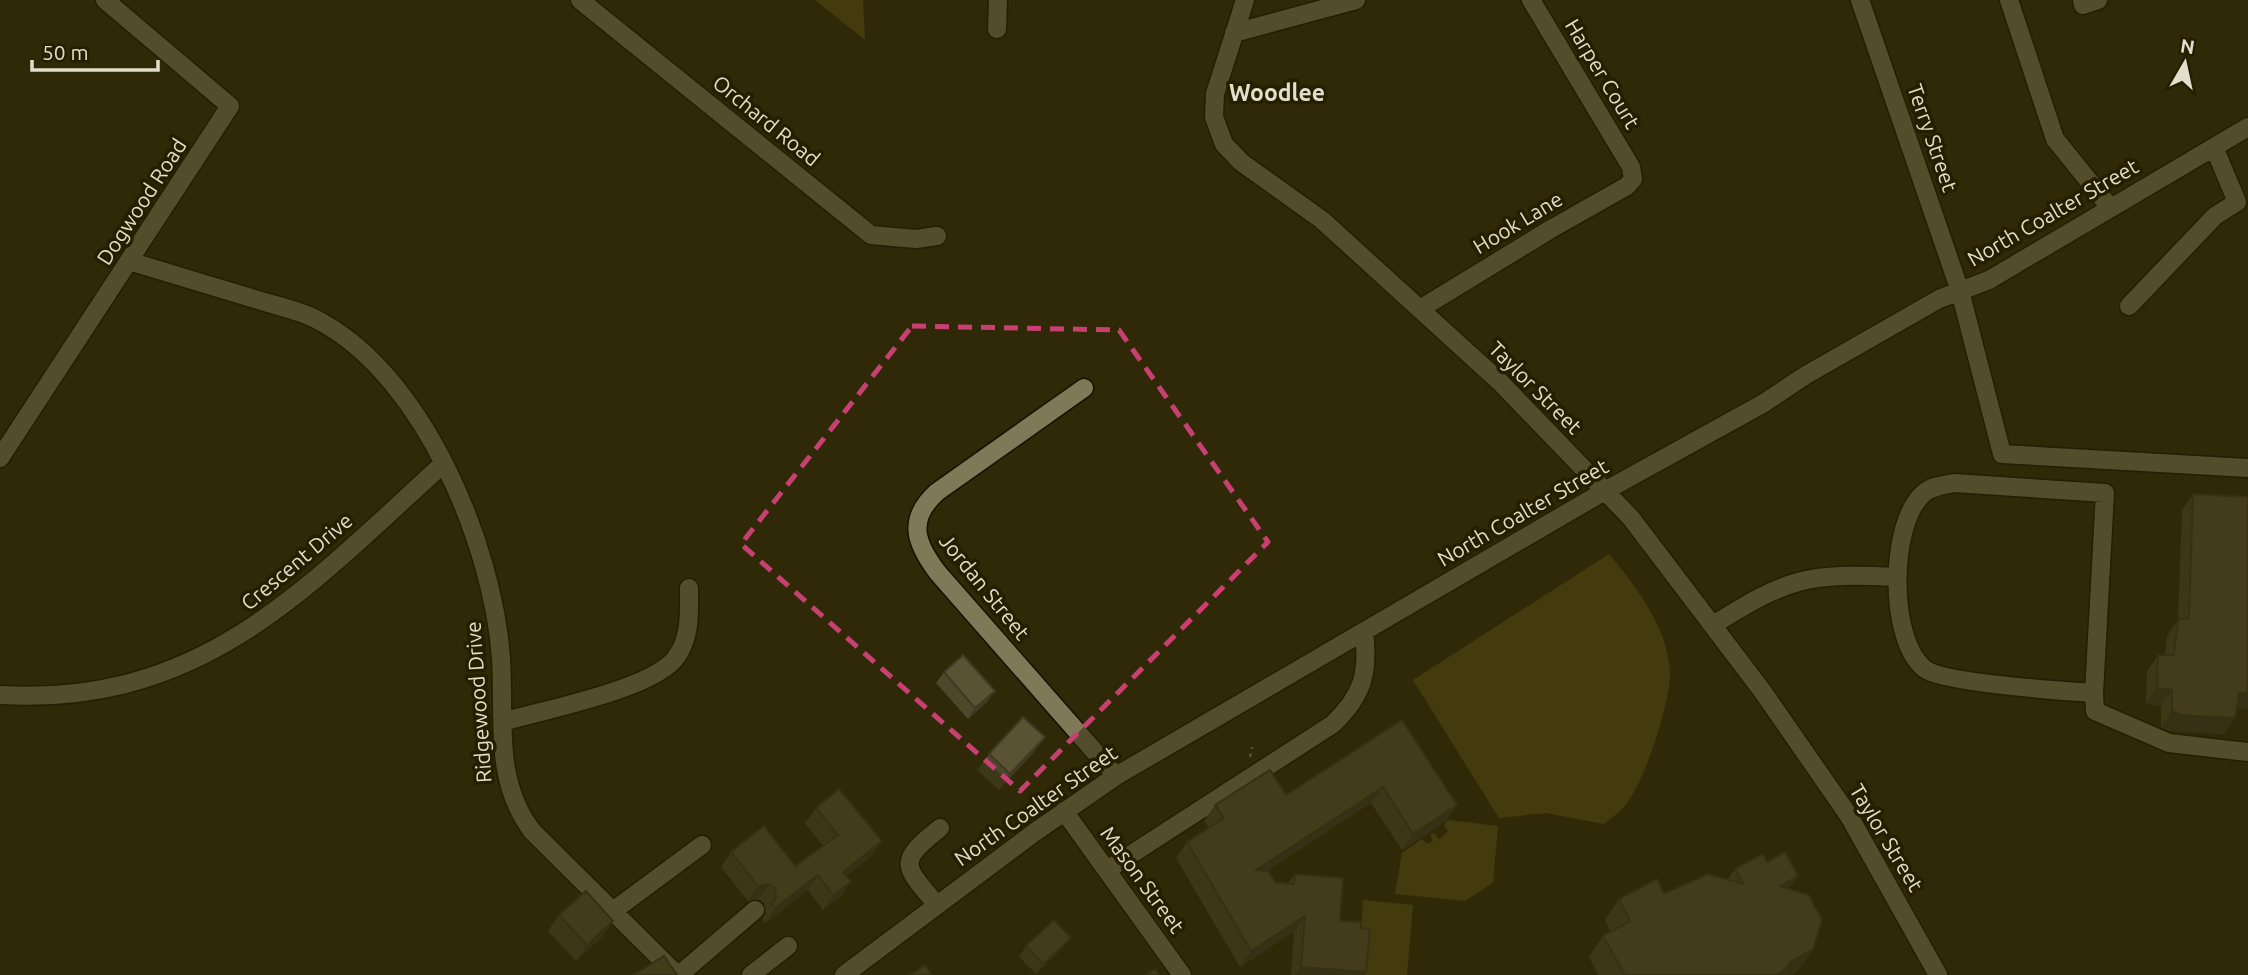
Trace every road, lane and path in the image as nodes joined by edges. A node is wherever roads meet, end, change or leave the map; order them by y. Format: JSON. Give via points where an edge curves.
{"nodes":[{"id":1,"x":105,"y":0,"type":"edge"},
{"id":2,"x":580,"y":0,"type":"edge"},
{"id":3,"x":998,"y":0,"type":"edge"},
{"id":4,"x":1244,"y":0,"type":"edge"},
{"id":5,"x":1356,"y":0,"type":"edge"},
{"id":6,"x":1531,"y":0,"type":"edge"},
{"id":7,"x":1860,"y":0,"type":"edge"},
{"id":8,"x":2009,"y":0,"type":"edge"},
{"id":9,"x":2082,"y":0,"type":"edge"},
{"id":10,"x":2098,"y":0,"type":"edge"},
{"id":11,"x":998,"y":29,"type":"dead end"},
{"id":12,"x":1234,"y":33,"type":"junction"},
{"id":13,"x":2248,"y":127,"type":"edge"},
{"id":14,"x":2214,"y":147,"type":"junction"},
{"id":15,"x":1633,"y":172,"type":"joint"},
{"id":16,"x":2109,"y":206,"type":"junction"},
{"id":17,"x":937,"y":236,"type":"dead end"},
{"id":18,"x":132,"y":262,"type":"junction"},
{"id":19,"x":1960,"y":291,"type":"junction"},
{"id":20,"x":2129,"y":306,"type":"dead end"},
{"id":21,"x":1420,"y":309,"type":"junction"},
{"id":22,"x":1084,"y":388,"type":"dead end"},
{"id":23,"x":2003,"y":454,"type":"junction"},
{"id":24,"x":0,"y":458,"type":"edge"},
{"id":25,"x":443,"y":464,"type":"junction"},
{"id":26,"x":2248,"y":468,"type":"edge"},
{"id":27,"x":2003,"y":486,"type":"junction"},
{"id":28,"x":1603,"y":492,"type":"junction"},
{"id":29,"x":1897,"y":577,"type":"junction"},
{"id":30,"x":689,"y":588,"type":"dead end"},
{"id":31,"x":1713,"y":625,"type":"junction"},
{"id":32,"x":1364,"y":632,"type":"junction"},
{"id":33,"x":2094,"y":693,"type":"junction"},
{"id":34,"x":0,"y":695,"type":"edge"},
{"id":35,"x":503,"y":722,"type":"junction"},
{"id":36,"x":2248,"y":752,"type":"edge"},
{"id":37,"x":1116,"y":776,"type":"junction"},
{"id":38,"x":1064,"y":811,"type":"junction"},
{"id":39,"x":940,"y":828,"type":"dead end"},
{"id":40,"x":702,"y":845,"type":"dead end"},
{"id":41,"x":1107,"y":870,"type":"junction"},
{"id":42,"x":937,"y":905,"type":"junction"},
{"id":43,"x":755,"y":910,"type":"dead end"},
{"id":44,"x":613,"y":911,"type":"junction"},
{"id":45,"x":788,"y":946,"type":"dead end"},
{"id":46,"x":678,"y":975,"type":"edge"},
{"id":47,"x":751,"y":975,"type":"edge"},
{"id":48,"x":844,"y":975,"type":"edge"},
{"id":49,"x":1182,"y":975,"type":"edge"},
{"id":50,"x":1938,"y":975,"type":"edge"}],
"edges":[{"from":1,"to":18,"type":"street","name":"Dogwood Road","via":[[230,106]]},
{"from":2,"to":17,"type":"street","name":"Orchard Road","via":[[871,235]]},
{"from":3,"to":11,"type":"street"},
{"from":4,"to":12,"type":"street","name":"Taylor Street"},
{"from":5,"to":12,"type":"street"},
{"from":6,"to":15,"type":"street","name":"Harper Court"},
{"from":7,"to":19,"type":"street","name":"Terry Street"},
{"from":8,"to":16,"type":"street","via":[[2055,139]]},
{"from":9,"to":10,"type":"street","via":[[2083,5]]},
{"from":12,"to":21,"type":"street","name":"Taylor Street","via":[[1214,104],[1224,144],[1241,162],[1322,220]]},
{"from":13,"to":14,"type":"street","name":"North Coalter Street"},
{"from":14,"to":16,"type":"street","name":"North Coalter Street"},
{"from":14,"to":20,"type":"street","via":[[2237,202],[2215,216]]},
{"from":15,"to":21,"type":"street","name":"Hook Lane","via":[[1627,186]]},
{"from":16,"to":19,"type":"street","name":"North Coalter Street","via":[[1989,279]]},
{"from":18,"to":24,"type":"street","name":"Dogwood Road"},
{"from":18,"to":25,"type":"street","name":"Ridgewood Drive","via":[[324,323],[387,377]]},
{"from":19,"to":23,"type":"street","name":"Terry Street"},
{"from":19,"to":28,"type":"street","name":"North Coalter Street"},
{"from":21,"to":28,"type":"street","name":"Taylor Street","via":[[1501,383]]},
{"from":22,"to":37,"type":"street","name":"Jordan Street","via":[[926,502],[918,537],[938,573]]},
{"from":23,"to":26,"type":"street"},
{"from":23,"to":27,"type":"street","name":"Terry Street"},
{"from":25,"to":34,"type":"street","name":"Crescent Drive","via":[[295,599],[221,647],[165,672],[104,690],[45,697]]},
{"from":25,"to":35,"type":"street","name":"Ridgewood Drive","via":[[471,525],[489,582],[499,631]]},
{"from":27,"to":29,"type":"street","via":[[1954,483],[1924,493],[1906,526]]},
{"from":27,"to":33,"type":"street","via":[[2105,493]]},
{"from":28,"to":31,"type":"street","name":"Taylor Street","via":[[1631,518]]},
{"from":28,"to":32,"type":"street","name":"North Coalter Street"},
{"from":29,"to":31,"type":"street","via":[[1846,574],[1797,580],[1754,599]]},
{"from":29,"to":33,"type":"street","via":[[1909,650],[1925,670],[1949,677]]},
{"from":30,"to":35,"type":"street","via":[[688,629],[677,658],[650,677],[614,691]]},
{"from":31,"to":50,"type":"street","name":"Taylor Street","via":[[1849,816]]},
{"from":32,"to":37,"type":"street","name":"North Coalter Street"},
{"from":32,"to":41,"type":"street","via":[[1367,658],[1362,685],[1333,724]]},
{"from":33,"to":36,"type":"street","via":[[2095,710],[2169,743]]},
{"from":35,"to":44,"type":"street","name":"Ridgewood Drive","via":[[504,772],[519,813]]},
{"from":37,"to":38,"type":"street","name":"North Coalter Street"},
{"from":38,"to":41,"type":"street","name":"Mason Street"},
{"from":38,"to":42,"type":"street","name":"North Coalter Street"},
{"from":39,"to":42,"type":"street","via":[[913,850],[909,860],[909,870]]},
{"from":40,"to":44,"type":"street"},
{"from":41,"to":49,"type":"street","name":"Mason Street"},
{"from":42,"to":48,"type":"street","name":"North Coalter Street"},
{"from":43,"to":46,"type":"street"},
{"from":44,"to":46,"type":"street","name":"Ridgewood Drive"},
{"from":45,"to":47,"type":"street"}]}
